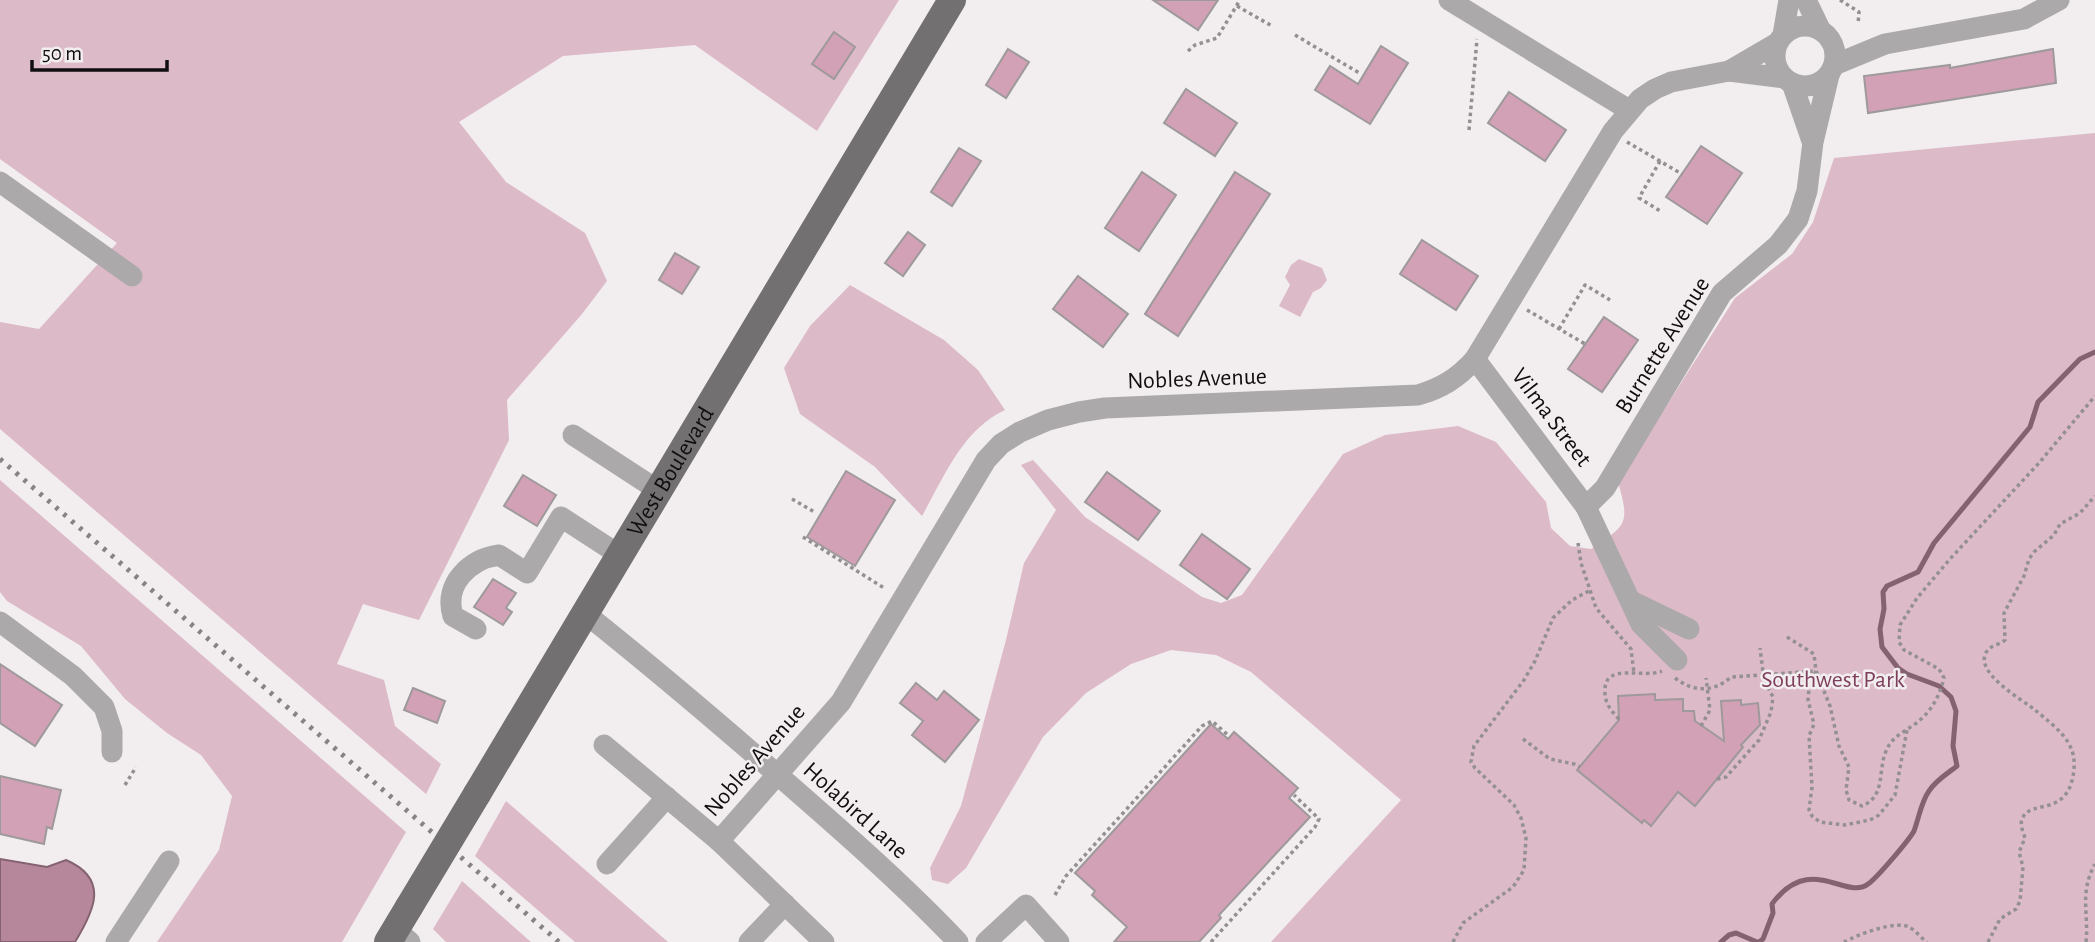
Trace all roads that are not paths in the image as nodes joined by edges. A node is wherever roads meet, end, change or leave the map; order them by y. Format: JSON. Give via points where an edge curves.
{"nodes":[{"id":1,"x":952,"y":0,"type":"edge"},
{"id":2,"x":1449,"y":0,"type":"edge"},
{"id":3,"x":1789,"y":0,"type":"edge"},
{"id":4,"x":1806,"y":0,"type":"edge"},
{"id":5,"x":2059,"y":0,"type":"edge"},
{"id":6,"x":1824,"y":32,"type":"junction"},
{"id":7,"x":1780,"y":39,"type":"junction"},
{"id":8,"x":1885,"y":44,"type":"junction"},
{"id":9,"x":1832,"y":70,"type":"junction"},
{"id":10,"x":1729,"y":71,"type":"junction"},
{"id":11,"x":1788,"y":81,"type":"junction"},
{"id":12,"x":1629,"y":110,"type":"junction"},
{"id":13,"x":1813,"y":142,"type":"junction"},
{"id":14,"x":0,"y":181,"type":"edge"},
{"id":15,"x":132,"y":276,"type":"dead end"},
{"id":16,"x":1475,"y":359,"type":"junction"},
{"id":17,"x":573,"y":435,"type":"dead end"},
{"id":18,"x":659,"y":491,"type":"junction"},
{"id":19,"x":1586,"y":507,"type":"junction"},
{"id":20,"x":621,"y":555,"type":"junction"},
{"id":21,"x":1631,"y":601,"type":"junction"},
{"id":22,"x":586,"y":614,"type":"junction"},
{"id":23,"x":0,"y":622,"type":"edge"},
{"id":24,"x":476,"y":629,"type":"dead end"},
{"id":25,"x":1689,"y":629,"type":"dead end"},
{"id":26,"x":1677,"y":660,"type":"dead end"},
{"id":27,"x":604,"y":745,"type":"dead end"},
{"id":28,"x":113,"y":752,"type":"dead end"},
{"id":29,"x":776,"y":774,"type":"junction"},
{"id":30,"x":667,"y":797,"type":"junction"},
{"id":31,"x":719,"y":841,"type":"junction"},
{"id":32,"x":169,"y":861,"type":"dead end"},
{"id":33,"x":607,"y":864,"type":"dead end"},
{"id":34,"x":785,"y":904,"type":"junction"},
{"id":35,"x":401,"y":930,"type":"edge"},
{"id":36,"x":117,"y":942,"type":"edge"},
{"id":37,"x":749,"y":942,"type":"edge"},
{"id":38,"x":824,"y":942,"type":"edge"},
{"id":39,"x":958,"y":942,"type":"edge"},
{"id":40,"x":986,"y":942,"type":"edge"},
{"id":41,"x":1059,"y":942,"type":"edge"}],
"edges":[{"from":1,"to":18,"type":"main road","name":"West Boulevard"},
{"from":2,"to":12,"type":"street"},
{"from":3,"to":7,"type":"street"},
{"from":4,"to":6,"type":"street"},
{"from":5,"to":8,"type":"street","via":[[2024,19]]},
{"from":6,"to":7,"type":"street","via":[[1810,25],[1799,26]]},
{"from":6,"to":8,"type":"street"},
{"from":6,"to":9,"type":"street","via":[[1834,44]]},
{"from":7,"to":10,"type":"street","name":"Nobles Avenue"},
{"from":7,"to":11,"type":"street","via":[[1775,61]]},
{"from":8,"to":9,"type":"street"},
{"from":9,"to":11,"type":"street","via":[[1811,85]]},
{"from":9,"to":13,"type":"street","name":"Burnette Avenue"},
{"from":10,"to":11,"type":"street","name":"Nobles Avenue"},
{"from":10,"to":12,"type":"street","name":"Nobles Avenue","via":[[1671,82]]},
{"from":11,"to":13,"type":"street","name":"Burnette Avenue"},
{"from":12,"to":16,"type":"street","name":"Nobles Avenue"},
{"from":13,"to":19,"type":"street","name":"Burnette Avenue","via":[[1798,219],[1778,245],[1722,293],[1605,488]]},
{"from":14,"to":15,"type":"street"},
{"from":16,"to":19,"type":"street","name":"Vilma Street"},
{"from":16,"to":29,"type":"street","name":"Nobles Avenue","via":[[1455,379],[1418,395],[1105,408],[1048,420],[1020,432],[986,460],[849,689]]},
{"from":17,"to":18,"type":"street"},
{"from":18,"to":20,"type":"main road","name":"West Boulevard"},
{"from":19,"to":21,"type":"street","name":"Vilma Street"},
{"from":20,"to":22,"type":"main road","name":"West Boulevard"},
{"from":20,"to":24,"type":"street","via":[[561,517],[527,573],[499,555],[467,568],[449,605],[453,616]]},
{"from":21,"to":25,"type":"street"},
{"from":21,"to":26,"type":"street","name":"Vilma Street","via":[[1642,624]]},
{"from":22,"to":29,"type":"street","name":"Holabird Lane"},
{"from":22,"to":35,"type":"main road","name":"West Boulevard","bridge":true},
{"from":23,"to":28,"type":"street","via":[[73,676],[104,707]]},
{"from":27,"to":30,"type":"street"},
{"from":29,"to":31,"type":"street","name":"Nobles Avenue"},
{"from":29,"to":39,"type":"street","name":"Holabird Lane"},
{"from":30,"to":31,"type":"street"},
{"from":30,"to":33,"type":"street"},
{"from":31,"to":34,"type":"street"},
{"from":32,"to":36,"type":"street"},
{"from":34,"to":37,"type":"street"},
{"from":34,"to":38,"type":"street"},
{"from":40,"to":41,"type":"street","via":[[1026,905]]}]}
